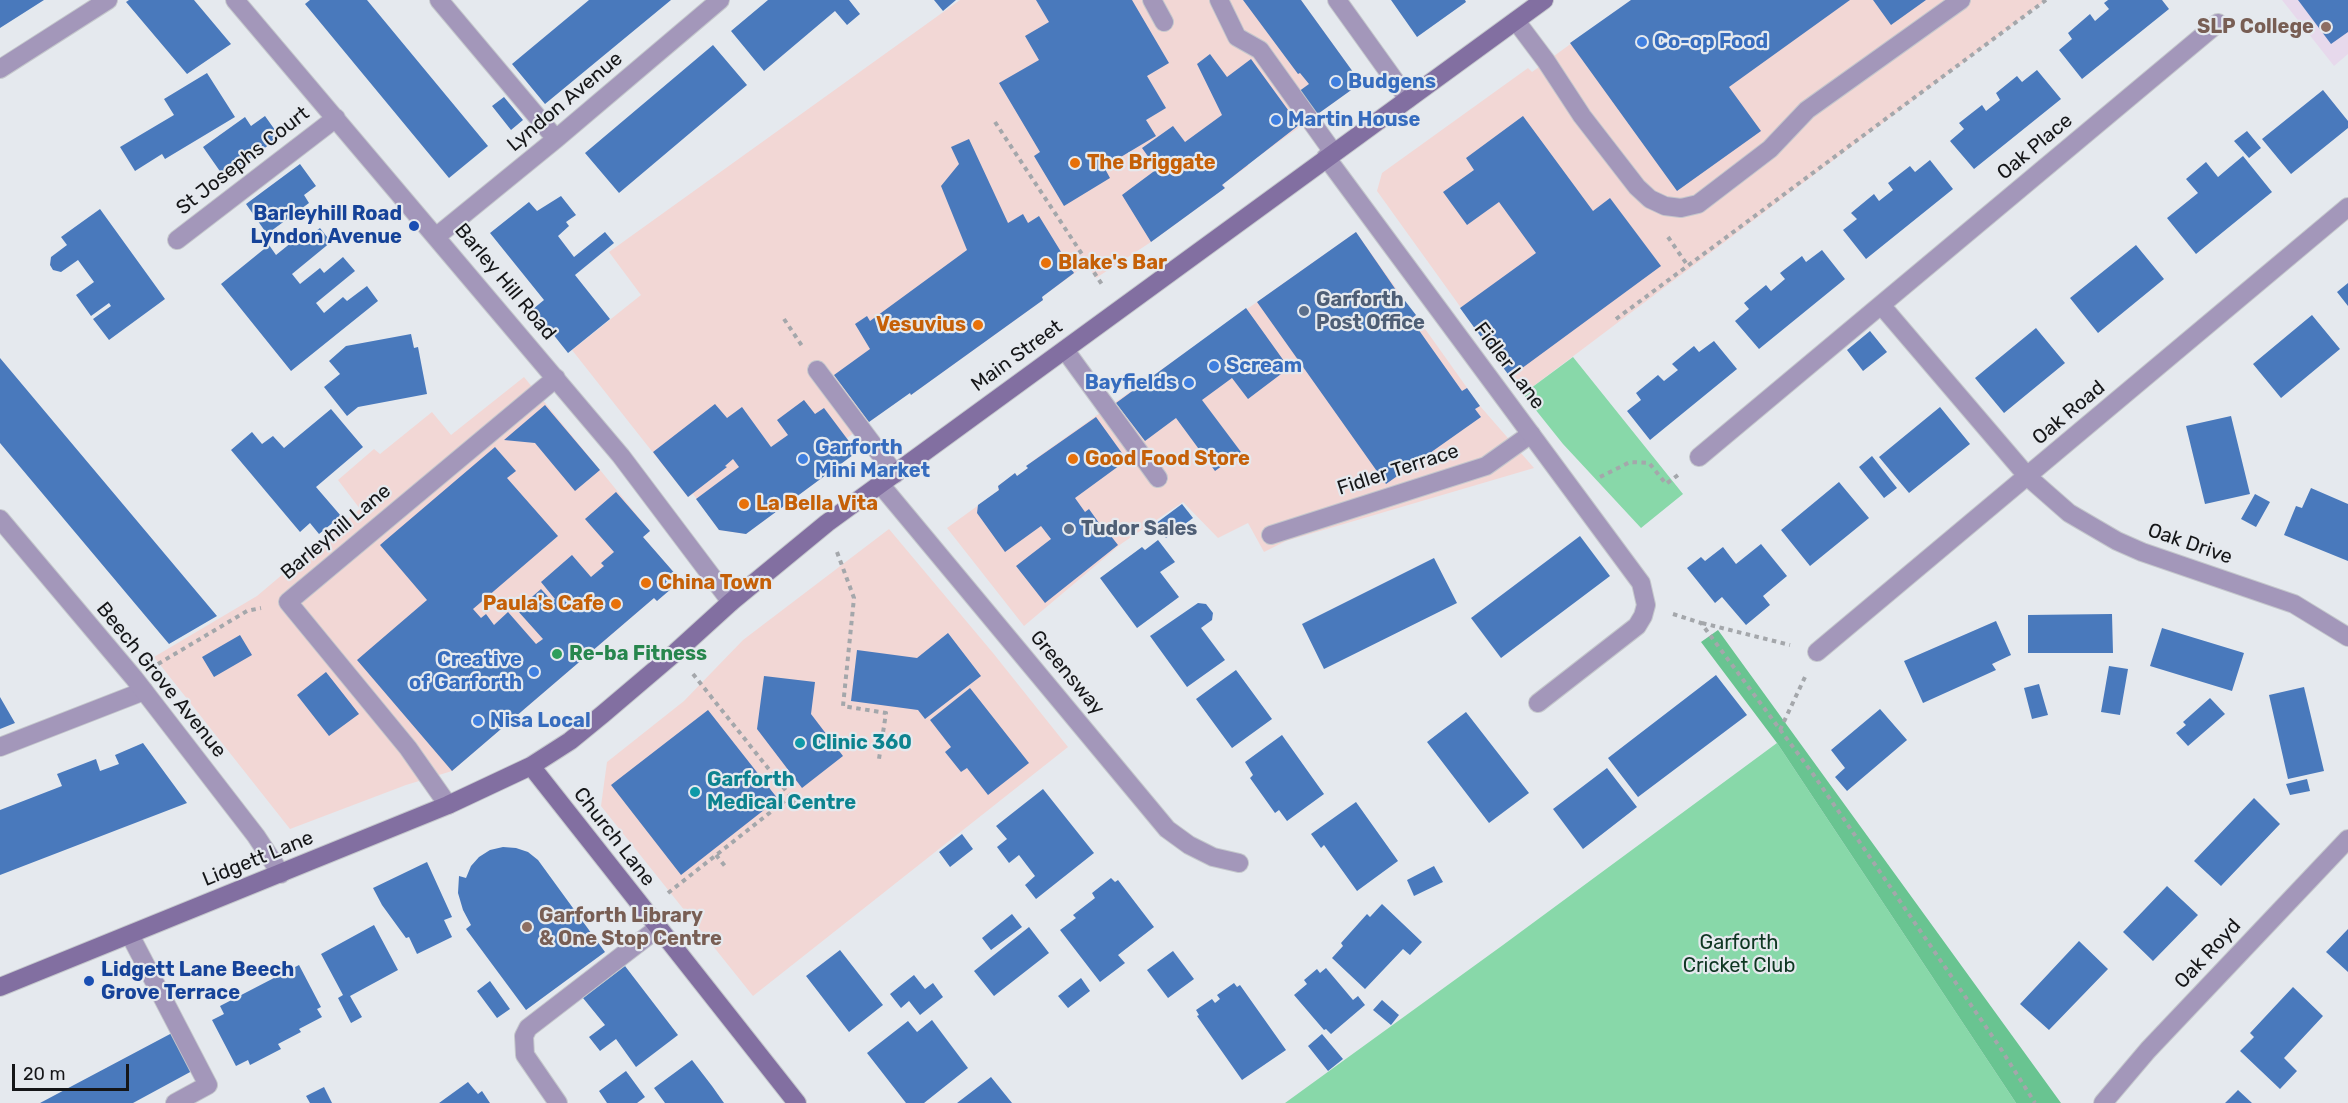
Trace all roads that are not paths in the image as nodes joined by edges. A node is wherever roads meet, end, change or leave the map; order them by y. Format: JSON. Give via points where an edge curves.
{"nodes":[{"id":1,"x":108,"y":0,"type":"edge"},
{"id":2,"x":235,"y":0,"type":"edge"},
{"id":3,"x":439,"y":0,"type":"edge"},
{"id":4,"x":720,"y":0,"type":"edge"},
{"id":5,"x":1152,"y":0,"type":"edge"},
{"id":6,"x":1219,"y":0,"type":"edge"},
{"id":7,"x":1337,"y":0,"type":"edge"},
{"id":8,"x":1544,"y":0,"type":"edge"},
{"id":9,"x":1961,"y":0,"type":"edge"},
{"id":10,"x":1516,"y":21,"type":"junction"},
{"id":11,"x":1164,"y":22,"type":"dead end"},
{"id":12,"x":2218,"y":23,"type":"dead end"},
{"id":13,"x":0,"y":69,"type":"edge"},
{"id":14,"x":1408,"y":99,"type":"junction"},
{"id":15,"x":336,"y":118,"type":"junction"},
{"id":16,"x":556,"y":139,"type":"junction"},
{"id":17,"x":1330,"y":155,"type":"junction"},
{"id":18,"x":2348,"y":207,"type":"edge"},
{"id":19,"x":437,"y":236,"type":"junction"},
{"id":20,"x":177,"y":240,"type":"dead end"},
{"id":21,"x":1881,"y":305,"type":"junction"},
{"id":22,"x":1065,"y":350,"type":"junction"},
{"id":23,"x":817,"y":370,"type":"dead end"},
{"id":24,"x":556,"y":378,"type":"junction"},
{"id":25,"x":1532,"y":434,"type":"junction"},
{"id":26,"x":1699,"y":458,"type":"road end"},
{"id":27,"x":2028,"y":477,"type":"junction"},
{"id":28,"x":1158,"y":478,"type":"dead end"},
{"id":29,"x":888,"y":479,"type":"junction"},
{"id":30,"x":0,"y":519,"type":"edge"},
{"id":31,"x":1271,"y":535,"type":"dead end"},
{"id":32,"x":731,"y":602,"type":"junction"},
{"id":33,"x":2348,"y":637,"type":"edge"},
{"id":34,"x":1817,"y":652,"type":"road end"},
{"id":35,"x":139,"y":685,"type":"junction"},
{"id":36,"x":1538,"y":703,"type":"dead end"},
{"id":37,"x":0,"y":747,"type":"edge"},
{"id":38,"x":531,"y":766,"type":"junction"},
{"id":39,"x":448,"y":805,"type":"junction"},
{"id":40,"x":2348,"y":838,"type":"edge"},
{"id":41,"x":1239,"y":863,"type":"dead end"},
{"id":42,"x":281,"y":874,"type":"junction"},
{"id":43,"x":658,"y":928,"type":"junction"},
{"id":44,"x":130,"y":934,"type":"junction"},
{"id":45,"x":0,"y":987,"type":"edge"},
{"id":46,"x":2105,"y":1101,"type":"edge"},
{"id":47,"x":175,"y":1103,"type":"edge"},
{"id":48,"x":558,"y":1103,"type":"edge"},
{"id":49,"x":797,"y":1103,"type":"edge"}],
"edges":[{"from":1,"to":13,"type":"street"},
{"from":2,"to":15,"type":"street","name":"Barley Hill Road"},
{"from":3,"to":16,"type":"street"},
{"from":4,"to":16,"type":"street","name":"Lyndon Avenue"},
{"from":5,"to":11,"type":"street"},
{"from":6,"to":17,"type":"street","name":"Fidler Lane","via":[[1238,37],[1260,50]]},
{"from":7,"to":14,"type":"street"},
{"from":8,"to":10,"type":"main road","name":"Main Street"},
{"from":9,"to":10,"type":"street","via":[[1807,110],[1770,149],[1698,204],[1681,208],[1657,203],[1637,187]]},
{"from":10,"to":14,"type":"main road","name":"Main Street"},
{"from":12,"to":21,"type":"street","name":"Oak Place"},
{"from":14,"to":17,"type":"main road","name":"Main Street"},
{"from":15,"to":19,"type":"street","name":"Barley Hill Road"},
{"from":15,"to":20,"type":"street","name":"St Josephs Court"},
{"from":16,"to":19,"type":"street","name":"Lyndon Avenue"},
{"from":17,"to":22,"type":"main road","name":"Main Street"},
{"from":17,"to":25,"type":"street","name":"Fidler Lane"},
{"from":18,"to":27,"type":"street","name":"Oak Road"},
{"from":19,"to":24,"type":"street","name":"Barley Hill Road"},
{"from":21,"to":26,"type":"street","name":"Oak Place"},
{"from":21,"to":27,"type":"street"},
{"from":22,"to":28,"type":"street"},
{"from":22,"to":29,"type":"main road","name":"Main Street"},
{"from":23,"to":29,"type":"street","name":"Greensway"},
{"from":24,"to":32,"type":"street","name":"Barley Hill Road","via":[[621,456]]},
{"from":24,"to":39,"type":"street","name":"Barleyhill Lane","via":[[288,602],[408,748]]},
{"from":25,"to":31,"type":"street","name":"Fidler Terrace","via":[[1486,466]]},
{"from":25,"to":36,"type":"street","name":"Fidler Lane","via":[[1641,583],[1646,605],[1637,626]]},
{"from":27,"to":33,"type":"street","name":"Oak Drive","via":[[2069,513],[2117,541],[2294,604]]},
{"from":27,"to":34,"type":"street","name":"Oak Road"},
{"from":29,"to":32,"type":"main road","name":"Main Street"},
{"from":29,"to":41,"type":"street","name":"Greensway","via":[[1167,829],[1213,857]]},
{"from":30,"to":35,"type":"street","name":"Beech Grove Avenue"},
{"from":32,"to":38,"type":"main road","name":"Main Street","via":[[570,741]]},
{"from":35,"to":37,"type":"street"},
{"from":35,"to":42,"type":"street","name":"Beech Grove Avenue"},
{"from":38,"to":39,"type":"main road","name":"Lidgett Lane"},
{"from":38,"to":43,"type":"main road","name":"Church Lane"},
{"from":39,"to":42,"type":"main road","name":"Lidgett Lane"},
{"from":40,"to":46,"type":"street","name":"Oak Royd","via":[[2148,1050]]},
{"from":42,"to":44,"type":"main road","name":"Lidgett Lane"},
{"from":43,"to":48,"type":"street","via":[[528,1028],[524,1036],[525,1055]]},
{"from":43,"to":49,"type":"main road","name":"Church Lane"},
{"from":44,"to":45,"type":"main road","name":"Lidgett Lane"},
{"from":44,"to":47,"type":"street","via":[[208,1085]]}]}
